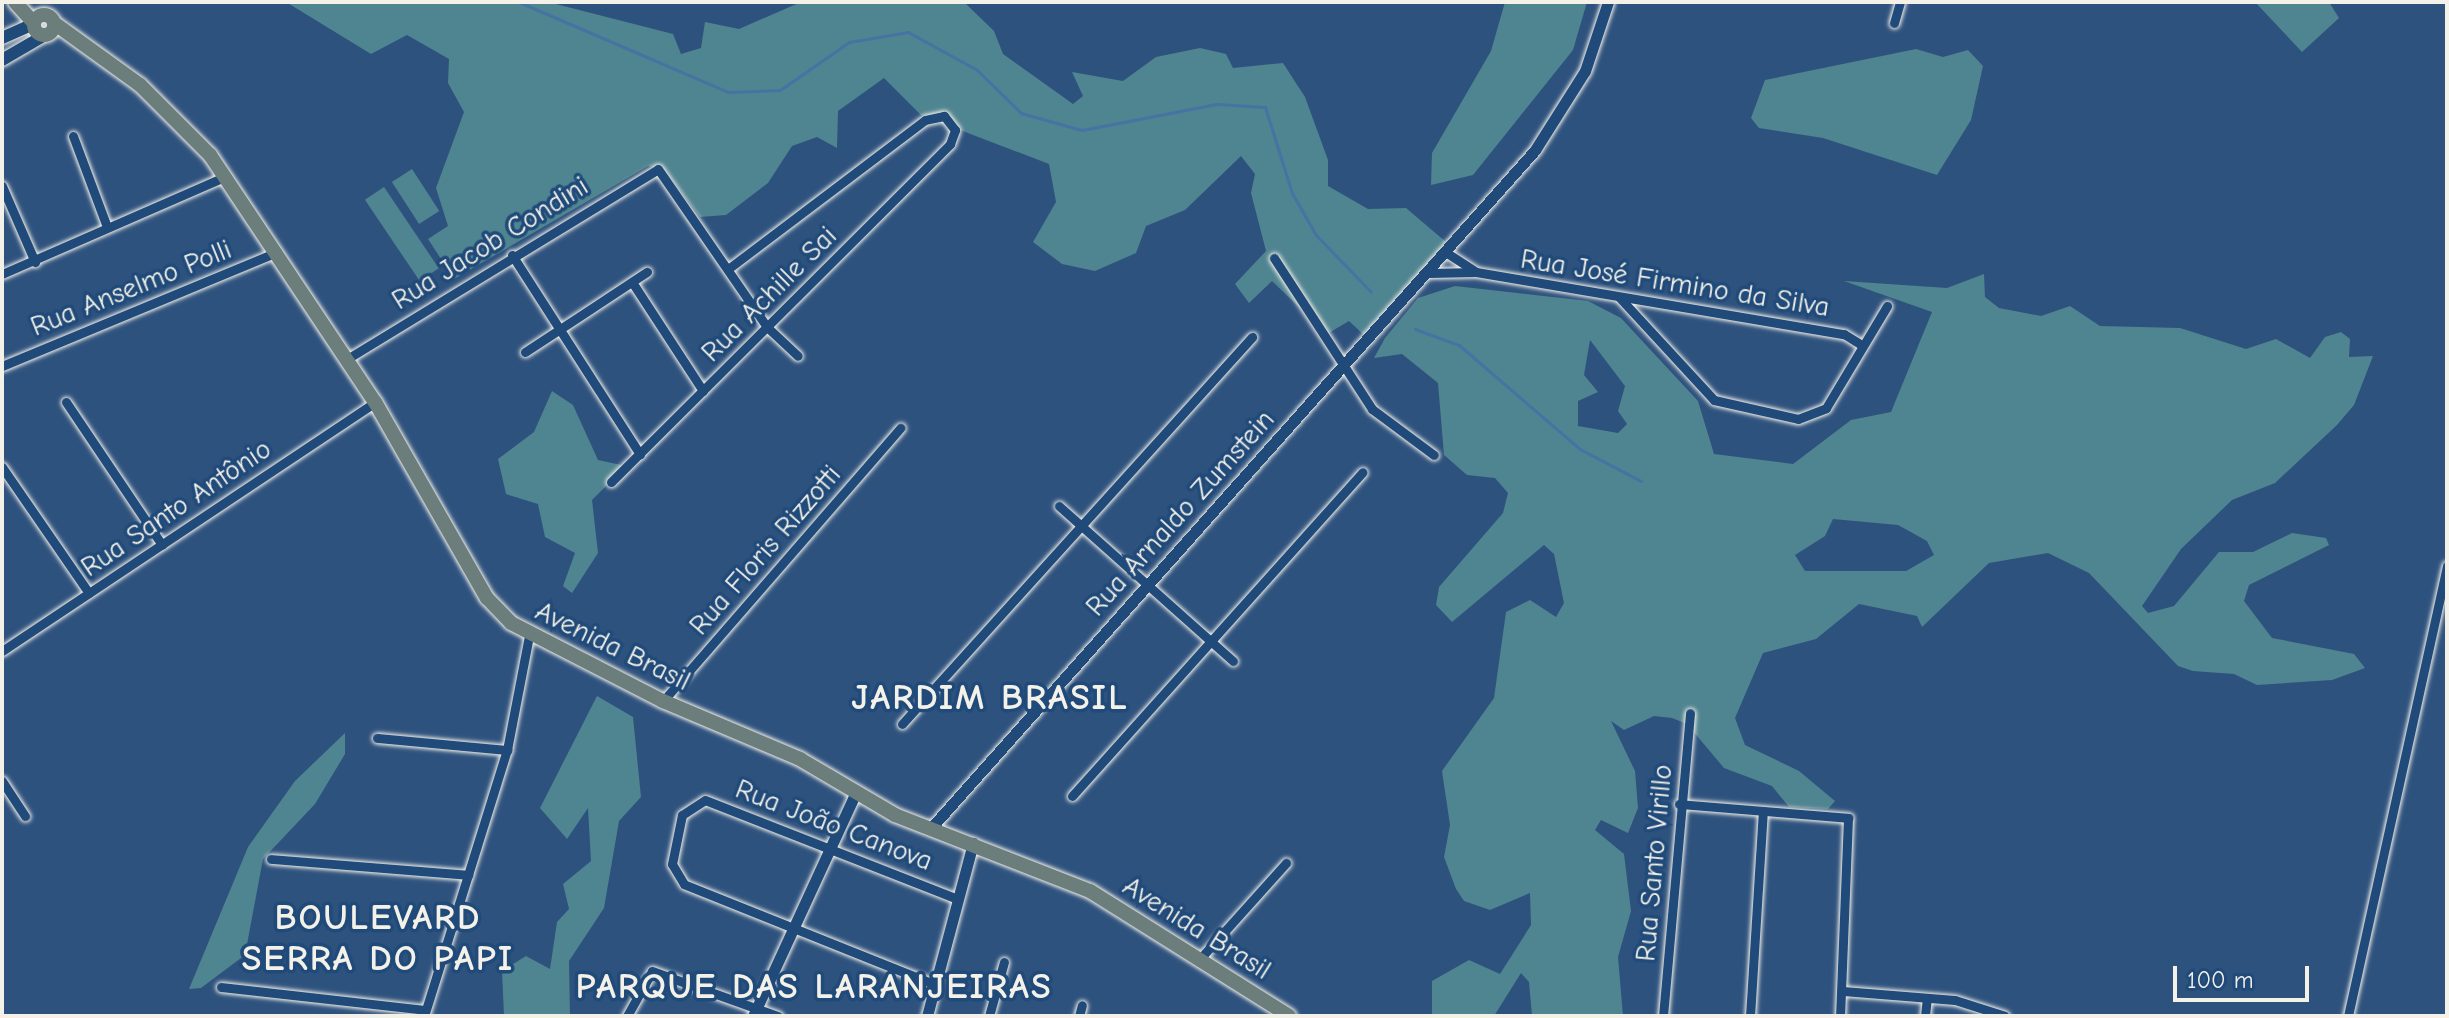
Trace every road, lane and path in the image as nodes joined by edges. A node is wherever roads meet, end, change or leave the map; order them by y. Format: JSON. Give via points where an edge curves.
{"nodes":[{"id":1,"x":15,"y":2,"type":"edge"},
{"id":2,"x":23,"y":2,"type":"edge"},
{"id":3,"x":1608,"y":2,"type":"edge"},
{"id":4,"x":1900,"y":2,"type":"edge"},
{"id":5,"x":1894,"y":23,"type":"dead end"},
{"id":6,"x":43,"y":26,"type":"junction"},
{"id":7,"x":2,"y":38,"type":"edge"},
{"id":8,"x":2,"y":60,"type":"edge"},
{"id":9,"x":73,"y":136,"type":"dead end"},
{"id":10,"x":226,"y":176,"type":"junction"},
{"id":11,"x":2,"y":186,"type":"edge"},
{"id":12,"x":107,"y":227,"type":"junction"},
{"id":13,"x":277,"y":252,"type":"junction"},
{"id":14,"x":1447,"y":253,"type":"junction"},
{"id":15,"x":512,"y":255,"type":"junction"},
{"id":16,"x":1274,"y":258,"type":"dead end"},
{"id":17,"x":35,"y":262,"type":"junction"},
{"id":18,"x":728,"y":269,"type":"junction"},
{"id":19,"x":647,"y":272,"type":"dead end"},
{"id":20,"x":1476,"y":272,"type":"junction"},
{"id":21,"x":1429,"y":273,"type":"junction"},
{"id":22,"x":2,"y":274,"type":"edge"},
{"id":23,"x":632,"y":282,"type":"junction"},
{"id":24,"x":1619,"y":297,"type":"junction"},
{"id":25,"x":1887,"y":306,"type":"dead end"},
{"id":26,"x":767,"y":327,"type":"junction"},
{"id":27,"x":560,"y":329,"type":"junction"},
{"id":28,"x":1252,"y":337,"type":"dead end"},
{"id":29,"x":1863,"y":346,"type":"junction"},
{"id":30,"x":525,"y":352,"type":"dead end"},
{"id":31,"x":798,"y":356,"type":"dead end"},
{"id":32,"x":347,"y":359,"type":"junction"},
{"id":33,"x":1344,"y":364,"type":"junction"},
{"id":34,"x":2,"y":366,"type":"edge"},
{"id":35,"x":703,"y":391,"type":"junction"},
{"id":36,"x":66,"y":402,"type":"dead end"},
{"id":37,"x":375,"y":402,"type":"junction"},
{"id":38,"x":900,"y":428,"type":"dead end"},
{"id":39,"x":640,"y":454,"type":"junction"},
{"id":40,"x":1434,"y":455,"type":"dead end"},
{"id":41,"x":2,"y":467,"type":"edge"},
{"id":42,"x":1363,"y":472,"type":"dead end"},
{"id":43,"x":611,"y":482,"type":"dead end"},
{"id":44,"x":1059,"y":506,"type":"dead end"},
{"id":45,"x":1083,"y":527,"type":"junction"},
{"id":46,"x":162,"y":545,"type":"junction"},
{"id":47,"x":2447,"y":566,"type":"edge"},
{"id":48,"x":1148,"y":584,"type":"junction"},
{"id":49,"x":89,"y":593,"type":"junction"},
{"id":50,"x":529,"y":636,"type":"junction"},
{"id":51,"x":1210,"y":641,"type":"junction"},
{"id":52,"x":2,"y":651,"type":"edge"},
{"id":53,"x":1233,"y":661,"type":"dead end"},
{"id":54,"x":663,"y":701,"type":"junction"},
{"id":55,"x":1690,"y":713,"type":"dead end"},
{"id":56,"x":902,"y":724,"type":"dead end"},
{"id":57,"x":377,"y":738,"type":"dead end"},
{"id":58,"x":507,"y":750,"type":"junction"},
{"id":59,"x":2,"y":781,"type":"edge"},
{"id":60,"x":856,"y":792,"type":"junction"},
{"id":61,"x":1072,"y":796,"type":"dead end"},
{"id":62,"x":1679,"y":804,"type":"junction"},
{"id":63,"x":1763,"y":811,"type":"junction"},
{"id":64,"x":25,"y":816,"type":"dead end"},
{"id":65,"x":931,"y":828,"type":"junction"},
{"id":66,"x":973,"y":843,"type":"junction"},
{"id":67,"x":828,"y":848,"type":"junction"},
{"id":68,"x":271,"y":859,"type":"dead end"},
{"id":69,"x":1286,"y":863,"type":"dead end"},
{"id":70,"x":468,"y":875,"type":"junction"},
{"id":71,"x":958,"y":899,"type":"junction"},
{"id":72,"x":789,"y":926,"type":"junction"},
{"id":73,"x":1198,"y":961,"type":"junction"},
{"id":74,"x":1004,"y":962,"type":"dead end"},
{"id":75,"x":936,"y":985,"type":"junction"},
{"id":76,"x":221,"y":987,"type":"dead end"},
{"id":77,"x":1843,"y":991,"type":"junction"},
{"id":78,"x":1927,"y":998,"type":"junction"},
{"id":79,"x":1082,"y":1005,"type":"dead end"},
{"id":80,"x":755,"y":1012,"type":"edge"},
{"id":81,"x":425,"y":1013,"type":"edge"},
{"id":82,"x":627,"y":1016,"type":"edge"},
{"id":83,"x":778,"y":1016,"type":"edge"},
{"id":84,"x":927,"y":1016,"type":"edge"},
{"id":85,"x":989,"y":1016,"type":"edge"},
{"id":86,"x":1079,"y":1016,"type":"edge"},
{"id":87,"x":1289,"y":1016,"type":"edge"},
{"id":88,"x":1663,"y":1016,"type":"edge"},
{"id":89,"x":1750,"y":1016,"type":"edge"},
{"id":90,"x":1840,"y":1016,"type":"edge"},
{"id":91,"x":1925,"y":1016,"type":"edge"},
{"id":92,"x":2005,"y":1016,"type":"edge"},
{"id":93,"x":2348,"y":1016,"type":"edge"}],
"edges":[{"from":1,"to":6,"type":"main road","name":"Avenida Brasil"},
{"from":2,"to":6,"type":"main road","name":"Avenida Brasil"},
{"from":3,"to":14,"type":"street","name":"Rua Arnaldo Zumstein","via":[[1570,101]]},
{"from":4,"to":5,"type":"street"},
{"from":6,"to":7,"type":"main road"},
{"from":6,"to":8,"type":"main road"},
{"from":6,"to":10,"type":"main road","name":"Avenida Brasil","via":[[88,51],[168,110]]},
{"from":9,"to":12,"type":"street"},
{"from":10,"to":12,"type":"street"},
{"from":10,"to":13,"type":"main road","name":"Avenida Brasil"},
{"from":11,"to":17,"type":"street"},
{"from":12,"to":17,"type":"street"},
{"from":13,"to":32,"type":"main road","name":"Avenida Brasil"},
{"from":13,"to":34,"type":"street","name":"Rua Anselmo Polli"},
{"from":14,"to":20,"type":"street","name":"Rua José Firmino da Silva"},
{"from":14,"to":21,"type":"street","name":"Rua Arnaldo Zumstein"},
{"from":15,"to":18,"type":"street","name":"Rua Jacob Condini","via":[[658,169]]},
{"from":15,"to":27,"type":"street"},
{"from":15,"to":32,"type":"street","name":"Rua Jacob Condini"},
{"from":16,"to":33,"type":"street"},
{"from":17,"to":22,"type":"street"},
{"from":18,"to":26,"type":"street"},
{"from":18,"to":26,"type":"street","name":"Rua Achille Sai","via":[[925,120],[944,116],[956,136]]},
{"from":19,"to":23,"type":"street"},
{"from":20,"to":21,"type":"street","name":"Rua José Firmino da Silva"},
{"from":20,"to":24,"type":"street","name":"Rua José Firmino da Silva"},
{"from":21,"to":33,"type":"street","name":"Rua Arnaldo Zumstein"},
{"from":23,"to":27,"type":"street"},
{"from":23,"to":35,"type":"street"},
{"from":24,"to":29,"type":"street","name":"Rua José Firmino da Silva","via":[[1844,334]]},
{"from":24,"to":29,"type":"street","via":[[1725,406],[1814,417]]},
{"from":25,"to":29,"type":"street"},
{"from":26,"to":31,"type":"street"},
{"from":26,"to":35,"type":"street","name":"Rua Achille Sai"},
{"from":27,"to":30,"type":"street"},
{"from":27,"to":39,"type":"street"},
{"from":28,"to":45,"type":"street"},
{"from":32,"to":37,"type":"main road","name":"Avenida Brasil"},
{"from":33,"to":40,"type":"street","via":[[1372,409]]},
{"from":33,"to":48,"type":"street","name":"Rua Arnaldo Zumstein"},
{"from":35,"to":39,"type":"street","name":"Rua Achille Sai"},
{"from":36,"to":46,"type":"street"},
{"from":37,"to":46,"type":"street","name":"Rua Santo Antônio"},
{"from":37,"to":50,"type":"main road","name":"Avenida Brasil","via":[[487,598]]},
{"from":38,"to":54,"type":"street","name":"Rua Floris Rizzotti"},
{"from":39,"to":43,"type":"street","name":"Rua Achille Sai"},
{"from":41,"to":49,"type":"street"},
{"from":42,"to":51,"type":"street"},
{"from":44,"to":45,"type":"street"},
{"from":45,"to":48,"type":"street"},
{"from":45,"to":56,"type":"street"},
{"from":46,"to":49,"type":"street","name":"Rua Santo Antônio"},
{"from":47,"to":93,"type":"street"},
{"from":48,"to":51,"type":"street"},
{"from":48,"to":65,"type":"street","name":"Rua Arnaldo Zumstein"},
{"from":49,"to":52,"type":"street","name":"Rua Santo Antônio"},
{"from":50,"to":54,"type":"main road","name":"Avenida Brasil"},
{"from":50,"to":58,"type":"street"},
{"from":51,"to":53,"type":"street"},
{"from":51,"to":61,"type":"street"},
{"from":54,"to":60,"type":"main road","name":"Avenida Brasil"},
{"from":55,"to":62,"type":"street","name":"Rua Santo Virillo"},
{"from":57,"to":58,"type":"street"},
{"from":58,"to":70,"type":"street"},
{"from":59,"to":64,"type":"street"},
{"from":60,"to":65,"type":"main road","name":"Avenida Brasil"},
{"from":60,"to":67,"type":"street"},
{"from":62,"to":63,"type":"street"},
{"from":62,"to":88,"type":"street","name":"Rua Santo Virillo"},
{"from":63,"to":77,"type":"street","via":[[1840,815],[1851,827]]},
{"from":63,"to":89,"type":"street"},
{"from":65,"to":66,"type":"main road","name":"Avenida Brasil"},
{"from":66,"to":71,"type":"street","name":"Rua João Canova"},
{"from":66,"to":73,"type":"main road","name":"Avenida Brasil","via":[[1090,891]]},
{"from":67,"to":71,"type":"street","name":"Rua João Canova"},
{"from":67,"to":72,"type":"street"},
{"from":67,"to":72,"type":"street","name":"Rua João Canova","via":[[705,800],[682,815],[676,877]]},
{"from":68,"to":70,"type":"street"},
{"from":69,"to":73,"type":"street"},
{"from":70,"to":81,"type":"street"},
{"from":71,"to":75,"type":"street","name":"Rua João Canova"},
{"from":72,"to":75,"type":"street"},
{"from":72,"to":80,"type":"street"},
{"from":73,"to":87,"type":"main road","name":"Avenida Brasil"},
{"from":74,"to":85,"type":"street"},
{"from":75,"to":84,"type":"street","name":"Rua João Canova"},
{"from":76,"to":81,"type":"street"},
{"from":77,"to":78,"type":"street"},
{"from":77,"to":90,"type":"street"},
{"from":78,"to":91,"type":"street"},
{"from":78,"to":92,"type":"street"},
{"from":79,"to":86,"type":"street"},
{"from":80,"to":82,"type":"street","via":[[652,971]]},
{"from":80,"to":83,"type":"street"}]}
